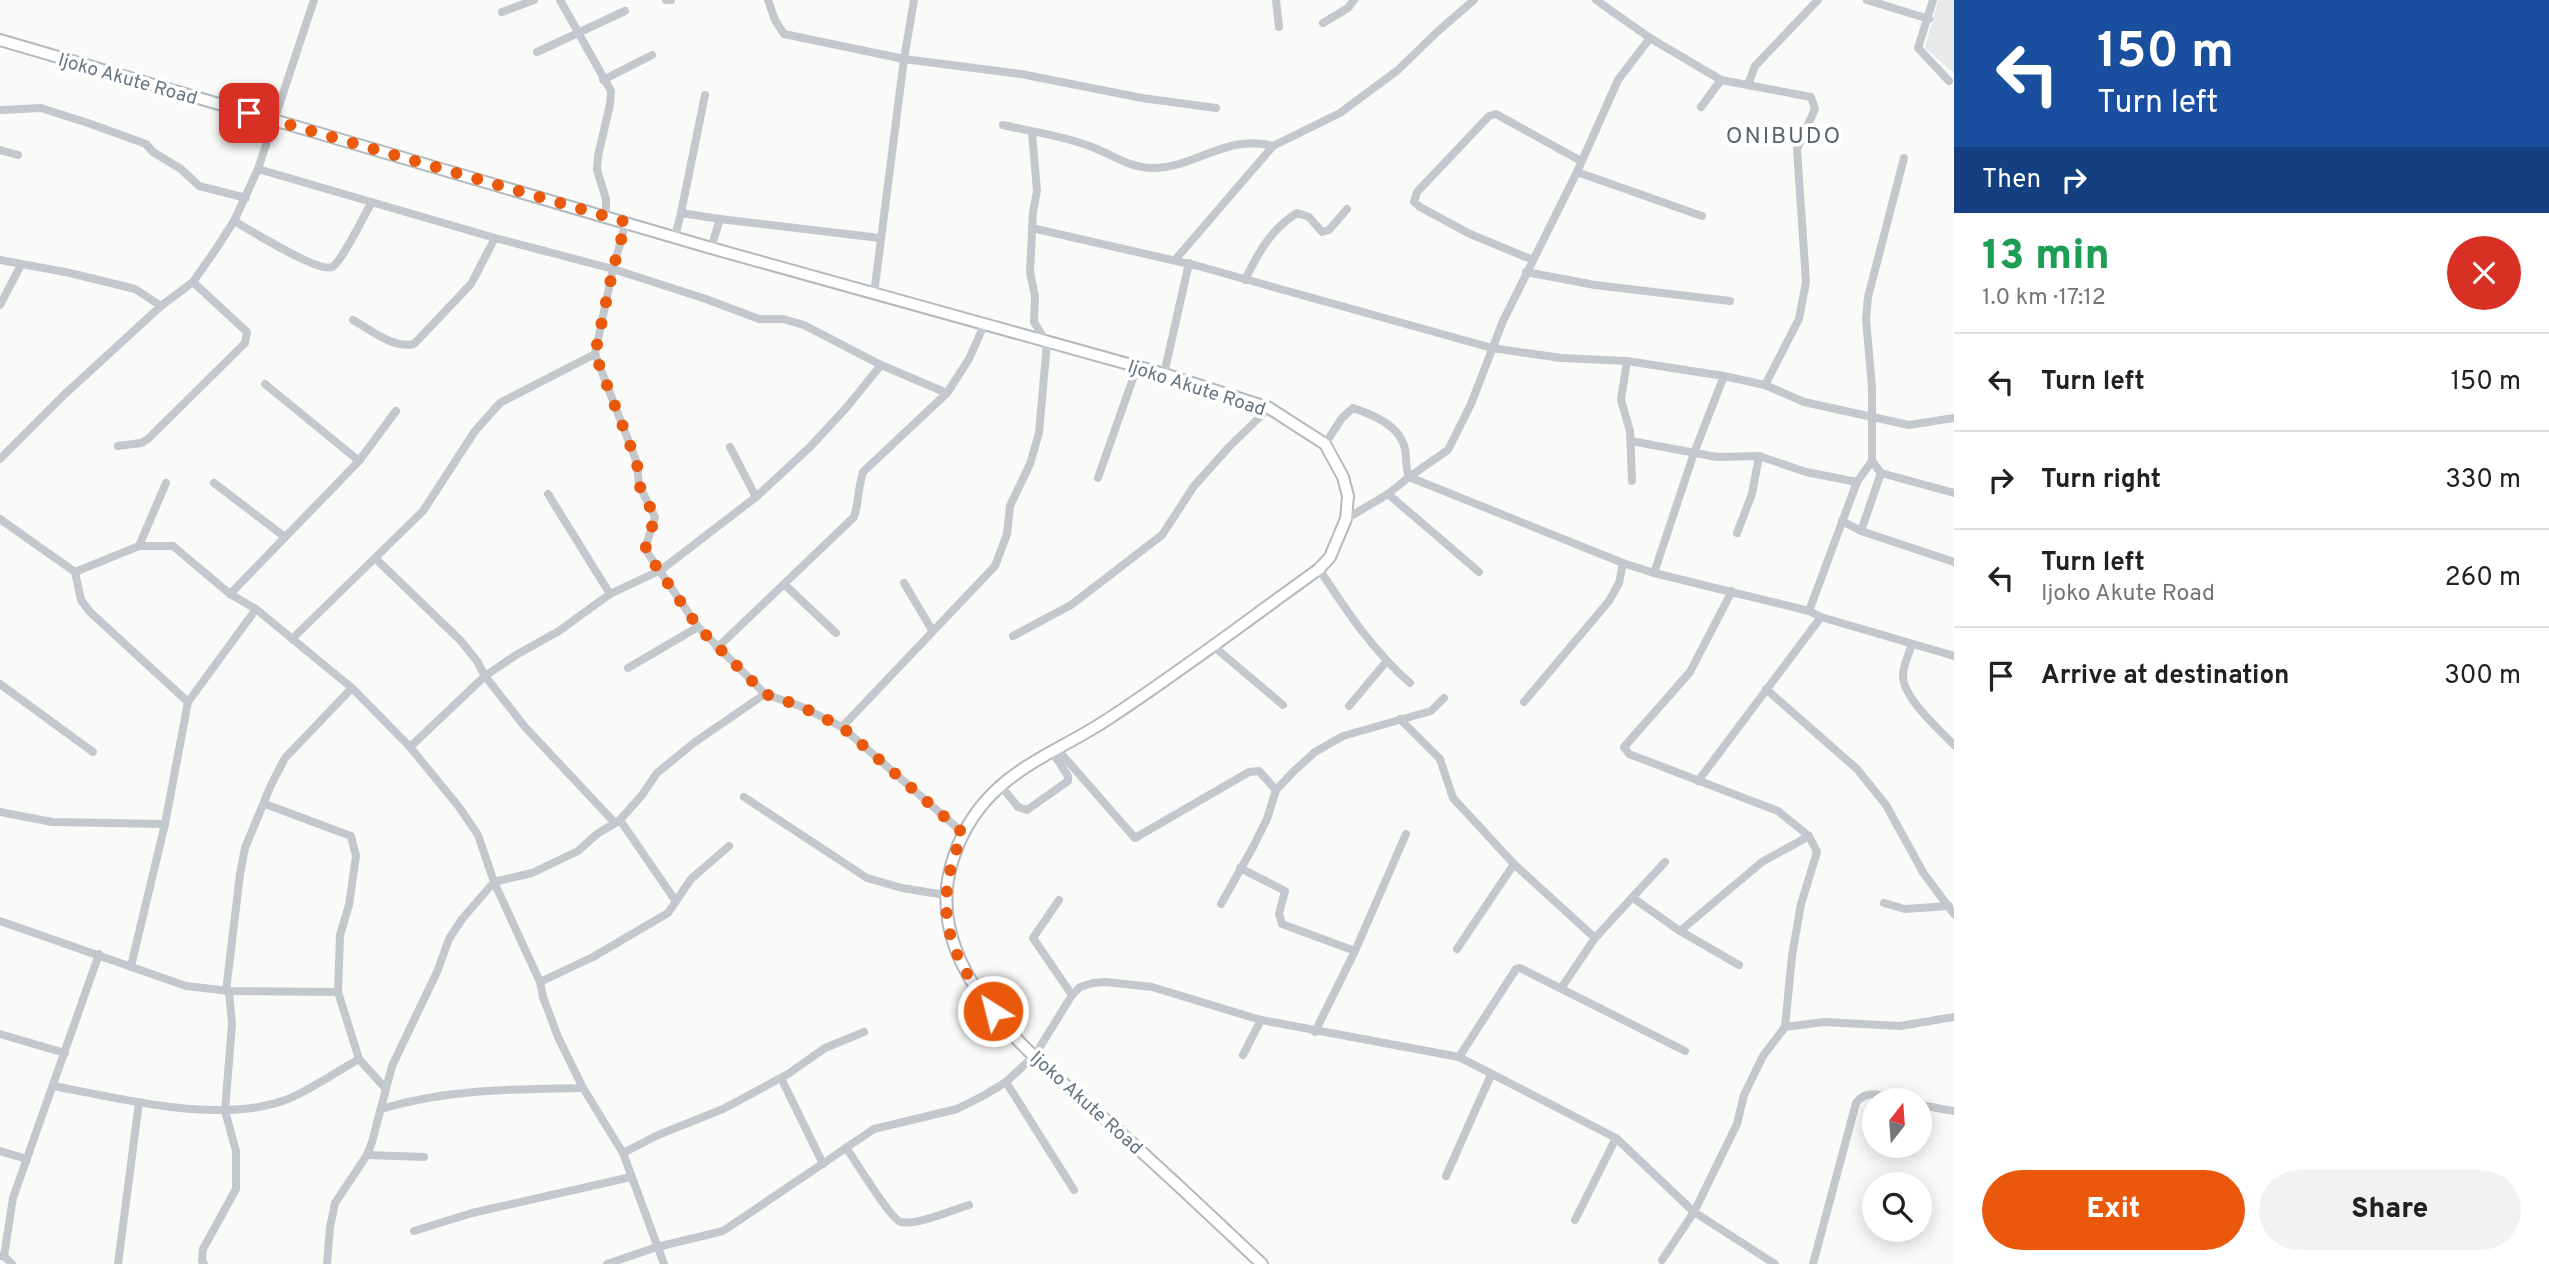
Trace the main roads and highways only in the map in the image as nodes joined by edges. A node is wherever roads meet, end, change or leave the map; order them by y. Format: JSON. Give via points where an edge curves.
{"nodes":[{"id":1,"x":0,"y":40,"type":"edge"},
{"id":2,"x":1262,"y":1264,"type":"edge"}],
"edges":[{"from":1,"to":2,"type":"main road","name":"Ijoko Akute Road","via":[[711,248],[1164,374],[1269,408],[1325,444],[1348,496],[1346,519],[1330,557],[1134,702],[1001,786],[963,833],[945,895],[946,920],[965,972],[1005,1026]]}]}
